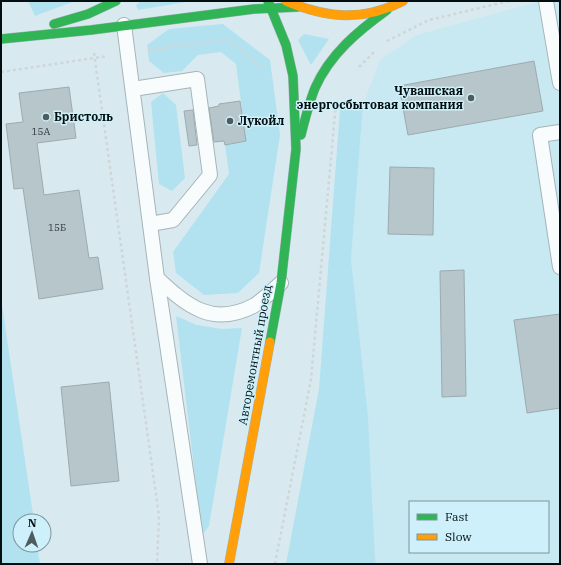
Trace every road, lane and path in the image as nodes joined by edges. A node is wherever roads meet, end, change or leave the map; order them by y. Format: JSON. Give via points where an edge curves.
{"nodes":[{"id":1,"x":116,"y":1,"type":"edge"},
{"id":2,"x":286,"y":1,"type":"edge"},
{"id":3,"x":509,"y":1,"type":"edge"},
{"id":4,"x":546,"y":1,"type":"edge"},
{"id":5,"x":415,"y":2,"type":"dead end"},
{"id":6,"x":270,"y":5,"type":"edge"},
{"id":7,"x":395,"y":5,"type":"edge"},
{"id":8,"x":298,"y":7,"type":"junction"},
{"id":9,"x":124,"y":25,"type":"junction"},
{"id":10,"x":5,"y":38,"type":"edge"},
{"id":11,"x":383,"y":43,"type":"dead end"},
{"id":12,"x":377,"y":49,"type":"dead end"},
{"id":13,"x":148,"y":50,"type":"dead end"},
{"id":14,"x":108,"y":56,"type":"dead end"},
{"id":15,"x":95,"y":58,"type":"junction"},
{"id":16,"x":262,"y":67,"type":"dead end"},
{"id":17,"x":354,"y":71,"type":"dead end"},
{"id":18,"x":1,"y":72,"type":"edge"},
{"id":19,"x":560,"y":83,"type":"edge"},
{"id":20,"x":132,"y":89,"type":"junction"},
{"id":21,"x":337,"y":95,"type":"dead end"},
{"id":22,"x":560,"y":132,"type":"edge"},
{"id":23,"x":296,"y":149,"type":"junction"},
{"id":24,"x":150,"y":224,"type":"junction"},
{"id":25,"x":560,"y":268,"type":"edge"},
{"id":26,"x":157,"y":278,"type":"junction"},
{"id":27,"x":281,"y":282,"type":"junction"},
{"id":28,"x":157,"y":564,"type":"edge"},
{"id":29,"x":200,"y":564,"type":"edge"},
{"id":30,"x":229,"y":564,"type":"edge"},
{"id":31,"x":275,"y":564,"type":"edge"}],
"edges":[{"from":1,"to":10,"type":"street","via":[[88,14]]},
{"from":2,"to":8,"type":"street"},
{"from":3,"to":11,"type":"path","via":[[429,20]]},
{"from":4,"to":19,"type":"lane"},
{"from":5,"to":7,"type":"street"},
{"from":6,"to":8,"type":"street"},
{"from":6,"to":9,"type":"street"},
{"from":6,"to":23,"type":"street","name":"Авторемонтный проезд","via":[[286,45],[293,76]]},
{"from":7,"to":8,"type":"street","via":[[365,14],[343,16]]},
{"from":7,"to":23,"type":"street","name":"Авторемонтный проезд","via":[[359,30],[336,53],[318,82]]},
{"from":9,"to":10,"type":"street"},
{"from":9,"to":20,"type":"lane"},
{"from":12,"to":17,"type":"path"},
{"from":13,"to":16,"type":"path","via":[[227,39]]},
{"from":14,"to":15,"type":"path"},
{"from":15,"to":18,"type":"path"},
{"from":15,"to":28,"type":"path","via":[[159,516]]},
{"from":20,"to":24,"type":"lane"},
{"from":20,"to":24,"type":"lane","via":[[197,79],[210,175],[173,220]]},
{"from":21,"to":31,"type":"path","via":[[311,379]]},
{"from":22,"to":25,"type":"lane","via":[[540,135]]},
{"from":23,"to":27,"type":"street","name":"Авторемонтный проезд"},
{"from":24,"to":26,"type":"lane"},
{"from":26,"to":27,"type":"lane","via":[[180,300],[217,315],[236,313],[256,304]]},
{"from":26,"to":29,"type":"lane"},
{"from":27,"to":30,"type":"street","name":"Авторемонтный проезд"}]}
